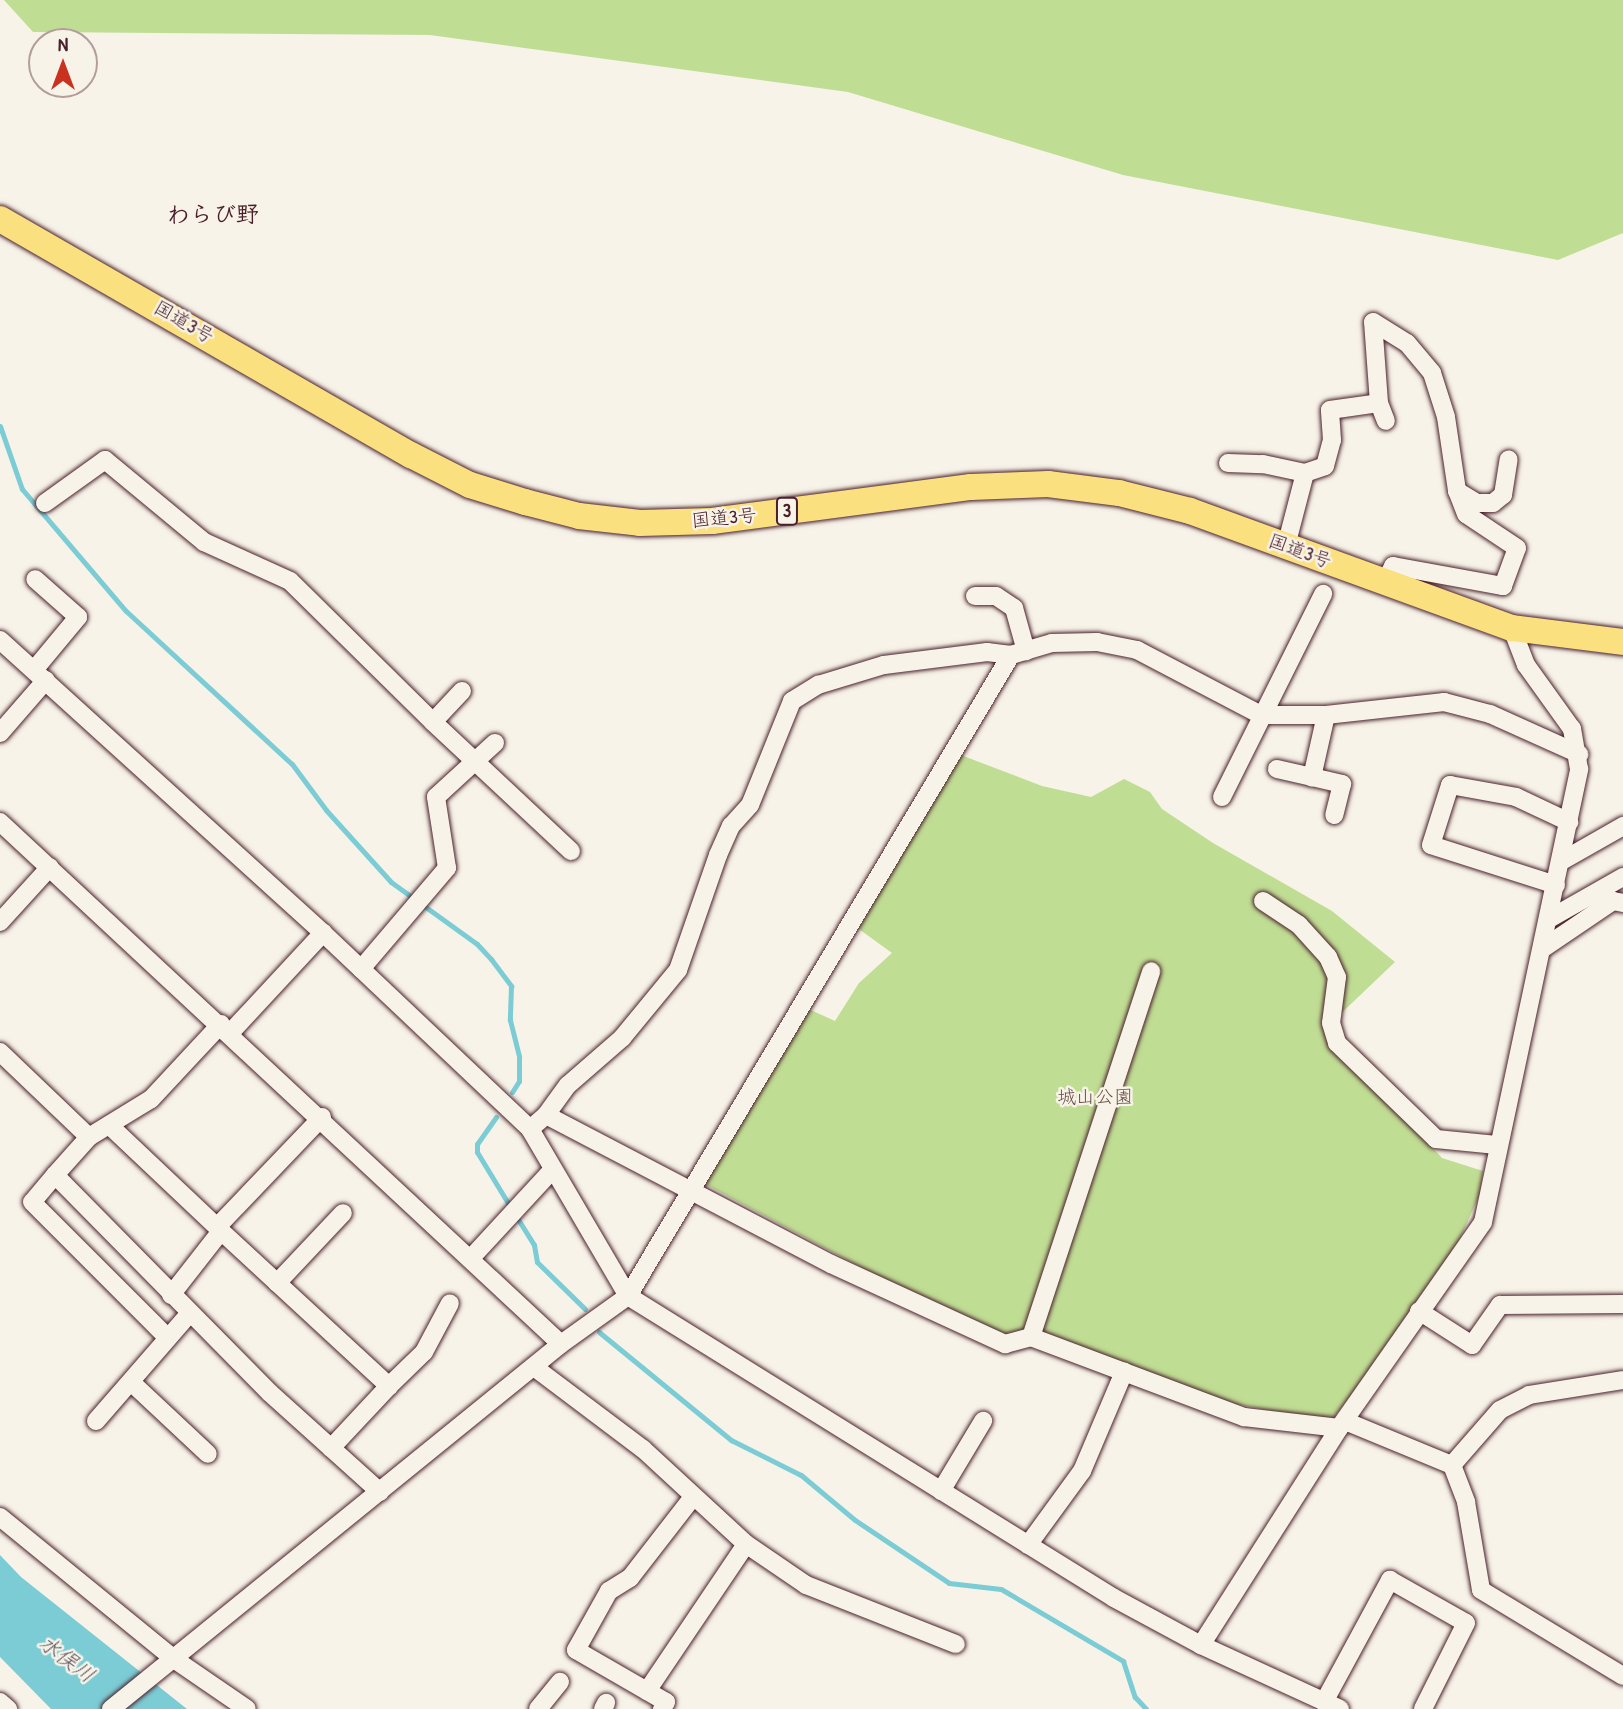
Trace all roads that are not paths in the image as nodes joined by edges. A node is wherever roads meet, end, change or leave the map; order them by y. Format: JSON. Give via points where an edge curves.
{"nodes":[{"id":1,"x":0,"y":219,"type":"edge"},
{"id":2,"x":1379,"y":403,"type":"junction"},
{"id":3,"x":1386,"y":421,"type":"dead end"},
{"id":4,"x":1509,"y":459,"type":"dead end"},
{"id":5,"x":1228,"y":463,"type":"dead end"},
{"id":6,"x":1305,"y":473,"type":"junction"},
{"id":7,"x":1457,"y":491,"type":"junction"},
{"id":8,"x":45,"y":503,"type":"dead end"},
{"id":9,"x":1286,"y":546,"type":"junction"},
{"id":10,"x":35,"y":579,"type":"dead end"},
{"id":11,"x":1385,"y":582,"type":"junction"},
{"id":12,"x":1322,"y":594,"type":"dead end"},
{"id":13,"x":975,"y":596,"type":"dead end"},
{"id":14,"x":1512,"y":628,"type":"junction"},
{"id":15,"x":0,"y":640,"type":"edge"},
{"id":16,"x":1623,"y":642,"type":"edge"},
{"id":17,"x":1019,"y":653,"type":"junction"},
{"id":18,"x":40,"y":675,"type":"junction"},
{"id":19,"x":462,"y":691,"type":"dead end"},
{"id":20,"x":1261,"y":715,"type":"junction"},
{"id":21,"x":1326,"y":715,"type":"junction"},
{"id":22,"x":433,"y":722,"type":"junction"},
{"id":23,"x":0,"y":733,"type":"edge"},
{"id":24,"x":495,"y":743,"type":"dead end"},
{"id":25,"x":1579,"y":754,"type":"junction"},
{"id":26,"x":476,"y":760,"type":"junction"},
{"id":27,"x":1276,"y":769,"type":"dead end"},
{"id":28,"x":1312,"y":777,"type":"junction"},
{"id":29,"x":1222,"y":797,"type":"dead end"},
{"id":30,"x":1335,"y":815,"type":"dead end"},
{"id":31,"x":0,"y":822,"type":"edge"},
{"id":32,"x":1569,"y":822,"type":"junction"},
{"id":33,"x":1623,"y":826,"type":"edge"},
{"id":34,"x":571,"y":851,"type":"dead end"},
{"id":35,"x":1560,"y":862,"type":"junction"},
{"id":36,"x":50,"y":867,"type":"junction"},
{"id":37,"x":1623,"y":877,"type":"edge"},
{"id":38,"x":1556,"y":885,"type":"junction"},
{"id":39,"x":1263,"y":901,"type":"dead end"},
{"id":40,"x":1623,"y":903,"type":"edge"},
{"id":41,"x":1549,"y":919,"type":"junction"},
{"id":42,"x":0,"y":922,"type":"edge"},
{"id":43,"x":323,"y":933,"type":"junction"},
{"id":44,"x":1542,"y":950,"type":"junction"},
{"id":45,"x":361,"y":969,"type":"junction"},
{"id":46,"x":1151,"y":971,"type":"dead end"},
{"id":47,"x":225,"y":1029,"type":"junction"},
{"id":48,"x":0,"y":1052,"type":"edge"},
{"id":49,"x":547,"y":1115,"type":"junction"},
{"id":50,"x":322,"y":1117,"type":"junction"},
{"id":51,"x":109,"y":1125,"type":"junction"},
{"id":52,"x":530,"y":1129,"type":"junction"},
{"id":53,"x":89,"y":1137,"type":"junction"},
{"id":54,"x":1497,"y":1145,"type":"junction"},
{"id":55,"x":553,"y":1169,"type":"junction"},
{"id":56,"x":55,"y":1175,"type":"junction"},
{"id":57,"x":692,"y":1194,"type":"junction"},
{"id":58,"x":343,"y":1213,"type":"dead end"},
{"id":59,"x":219,"y":1229,"type":"junction"},
{"id":60,"x":471,"y":1258,"type":"junction"},
{"id":61,"x":277,"y":1283,"type":"junction"},
{"id":62,"x":172,"y":1295,"type":"junction"},
{"id":63,"x":628,"y":1296,"type":"junction"},
{"id":64,"x":450,"y":1303,"type":"dead end"},
{"id":65,"x":1623,"y":1304,"type":"edge"},
{"id":66,"x":1419,"y":1311,"type":"junction"},
{"id":67,"x":190,"y":1313,"type":"junction"},
{"id":68,"x":1031,"y":1337,"type":"junction"},
{"id":69,"x":168,"y":1338,"type":"junction"},
{"id":70,"x":561,"y":1345,"type":"junction"},
{"id":71,"x":534,"y":1367,"type":"junction"},
{"id":72,"x":1124,"y":1372,"type":"junction"},
{"id":73,"x":1623,"y":1380,"type":"edge"},
{"id":74,"x":131,"y":1382,"type":"junction"},
{"id":75,"x":389,"y":1386,"type":"junction"},
{"id":76,"x":96,"y":1421,"type":"dead end"},
{"id":77,"x":983,"y":1422,"type":"dead end"},
{"id":78,"x":1342,"y":1424,"type":"junction"},
{"id":79,"x":331,"y":1448,"type":"junction"},
{"id":80,"x":208,"y":1454,"type":"dead end"},
{"id":81,"x":1452,"y":1465,"type":"junction"},
{"id":82,"x":941,"y":1491,"type":"junction"},
{"id":83,"x":380,"y":1492,"type":"junction"},
{"id":84,"x":692,"y":1498,"type":"junction"},
{"id":85,"x":0,"y":1517,"type":"edge"},
{"id":86,"x":746,"y":1544,"type":"junction"},
{"id":87,"x":1028,"y":1545,"type":"junction"},
{"id":88,"x":956,"y":1644,"type":"dead end"},
{"id":89,"x":1201,"y":1645,"type":"junction"},
{"id":90,"x":171,"y":1661,"type":"junction"},
{"id":91,"x":1623,"y":1676,"type":"edge"},
{"id":92,"x":560,"y":1682,"type":"dead end"},
{"id":93,"x":647,"y":1691,"type":"junction"},
{"id":94,"x":0,"y":1702,"type":"edge"},
{"id":95,"x":1332,"y":1705,"type":"edge"},
{"id":96,"x":8,"y":1709,"type":"edge"},
{"id":97,"x":111,"y":1709,"type":"edge"},
{"id":98,"x":247,"y":1709,"type":"edge"},
{"id":99,"x":538,"y":1709,"type":"edge"},
{"id":100,"x":662,"y":1709,"type":"edge"},
{"id":101,"x":1423,"y":1709,"type":"edge"}],
"edges":[{"from":1,"to":9,"type":"highway","name":"国道3号","number":"3","via":[[470,485],[566,513],[640,523],[712,521],[971,487],[1048,484],[1119,493],[1178,508]]},
{"from":2,"to":3,"type":"street"},
{"from":2,"to":6,"type":"street","via":[[1330,410],[1332,440],[1325,466]]},
{"from":2,"to":7,"type":"street","via":[[1373,321],[1406,343],[1432,373],[1446,417]]},
{"from":4,"to":7,"type":"street","via":[[1503,495],[1493,503],[1477,503]]},
{"from":5,"to":6,"type":"street","via":[[1263,464]]},
{"from":6,"to":9,"type":"street"},
{"from":7,"to":11,"type":"street","via":[[1466,514],[1517,548],[1503,586],[1393,566]]},
{"from":8,"to":22,"type":"street","via":[[105,460],[204,542],[290,581]]},
{"from":9,"to":11,"type":"highway","name":"国道3号","number":"3"},
{"from":10,"to":18,"type":"street","via":[[78,617]]},
{"from":11,"to":14,"type":"highway","name":"国道3号","number":"3"},
{"from":12,"to":20,"type":"street"},
{"from":13,"to":17,"type":"street","via":[[996,596],[1014,608]]},
{"from":14,"to":16,"type":"highway","name":"国道3号","number":"3"},
{"from":14,"to":25,"type":"street","via":[[1526,665],[1572,729]]},
{"from":15,"to":18,"type":"street"},
{"from":17,"to":20,"type":"street","via":[[1052,643],[1097,642],[1137,650]]},
{"from":17,"to":49,"type":"street","via":[[987,652],[884,666],[801,692],[792,701],[750,805],[731,826],[722,845],[678,970],[644,1015],[568,1085]]},
{"from":17,"to":57,"type":"street"},
{"from":18,"to":23,"type":"street"},
{"from":18,"to":43,"type":"street"},
{"from":19,"to":22,"type":"street"},
{"from":20,"to":21,"type":"street"},
{"from":20,"to":29,"type":"street"},
{"from":21,"to":25,"type":"street","via":[[1444,702],[1490,714]]},
{"from":21,"to":28,"type":"street"},
{"from":22,"to":26,"type":"street"},
{"from":24,"to":26,"type":"street"},
{"from":25,"to":32,"type":"street"},
{"from":26,"to":34,"type":"street"},
{"from":26,"to":45,"type":"street","via":[[436,797],[447,868]]},
{"from":27,"to":28,"type":"street"},
{"from":28,"to":30,"type":"street","via":[[1342,784]]},
{"from":31,"to":36,"type":"street"},
{"from":32,"to":35,"type":"street"},
{"from":32,"to":38,"type":"street","via":[[1516,797],[1450,785],[1431,845]]},
{"from":33,"to":35,"type":"street"},
{"from":35,"to":38,"type":"street"},
{"from":36,"to":42,"type":"street"},
{"from":36,"to":47,"type":"street"},
{"from":37,"to":41,"type":"street"},
{"from":38,"to":41,"type":"street"},
{"from":39,"to":54,"type":"street","via":[[1299,925],[1328,957],[1337,976],[1331,1023],[1337,1043],[1436,1139]]},
{"from":40,"to":44,"type":"street","via":[[1613,901]]},
{"from":41,"to":44,"type":"street"},
{"from":43,"to":45,"type":"street"},
{"from":43,"to":47,"type":"street"},
{"from":44,"to":54,"type":"street"},
{"from":45,"to":52,"type":"street"},
{"from":46,"to":68,"type":"street"},
{"from":47,"to":50,"type":"street"},
{"from":47,"to":51,"type":"street","via":[[151,1099]]},
{"from":48,"to":53,"type":"street"},
{"from":49,"to":52,"type":"street"},
{"from":49,"to":57,"type":"street"},
{"from":50,"to":59,"type":"street"},
{"from":50,"to":60,"type":"street"},
{"from":51,"to":53,"type":"street"},
{"from":51,"to":59,"type":"street"},
{"from":52,"to":55,"type":"street"},
{"from":53,"to":56,"type":"street"},
{"from":54,"to":66,"type":"street","via":[[1483,1222]]},
{"from":55,"to":60,"type":"street"},
{"from":55,"to":63,"type":"street"},
{"from":56,"to":62,"type":"street"},
{"from":56,"to":69,"type":"street","via":[[32,1202]]},
{"from":57,"to":63,"type":"street"},
{"from":57,"to":68,"type":"street","via":[[1006,1344]]},
{"from":58,"to":61,"type":"street"},
{"from":59,"to":61,"type":"street"},
{"from":59,"to":62,"type":"street"},
{"from":60,"to":70,"type":"street"},
{"from":61,"to":75,"type":"street"},
{"from":62,"to":67,"type":"street"},
{"from":63,"to":70,"type":"street"},
{"from":63,"to":82,"type":"street"},
{"from":64,"to":75,"type":"street","via":[[424,1352]]},
{"from":65,"to":66,"type":"street","via":[[1500,1305],[1472,1345]]},
{"from":66,"to":78,"type":"street"},
{"from":67,"to":69,"type":"street"},
{"from":67,"to":79,"type":"street"},
{"from":68,"to":72,"type":"street"},
{"from":69,"to":74,"type":"street"},
{"from":70,"to":71,"type":"street"},
{"from":71,"to":83,"type":"street"},
{"from":71,"to":84,"type":"street","via":[[643,1449]]},
{"from":72,"to":78,"type":"street","via":[[1244,1416]]},
{"from":72,"to":87,"type":"street","via":[[1082,1471]]},
{"from":73,"to":81,"type":"street","via":[[1529,1395],[1500,1410]]},
{"from":74,"to":76,"type":"street"},
{"from":74,"to":80,"type":"street"},
{"from":75,"to":79,"type":"street"},
{"from":77,"to":82,"type":"street"},
{"from":78,"to":81,"type":"street"},
{"from":78,"to":89,"type":"street"},
{"from":79,"to":83,"type":"street"},
{"from":81,"to":91,"type":"street","via":[[1466,1502],[1481,1590]]},
{"from":82,"to":87,"type":"street"},
{"from":83,"to":90,"type":"street"},
{"from":84,"to":86,"type":"street"},
{"from":84,"to":93,"type":"street","via":[[630,1578],[609,1591],[576,1650]]},
{"from":85,"to":90,"type":"street"},
{"from":86,"to":88,"type":"street","via":[[806,1585]]},
{"from":86,"to":93,"type":"street"},
{"from":87,"to":89,"type":"street"},
{"from":89,"to":95,"type":"street"},
{"from":90,"to":97,"type":"street"},
{"from":90,"to":98,"type":"street"},
{"from":92,"to":99,"type":"street"},
{"from":93,"to":100,"type":"street","via":[[666,1702]]},
{"from":94,"to":96,"type":"street"},
{"from":95,"to":101,"type":"street","via":[[1390,1580],[1466,1623]]}]}
